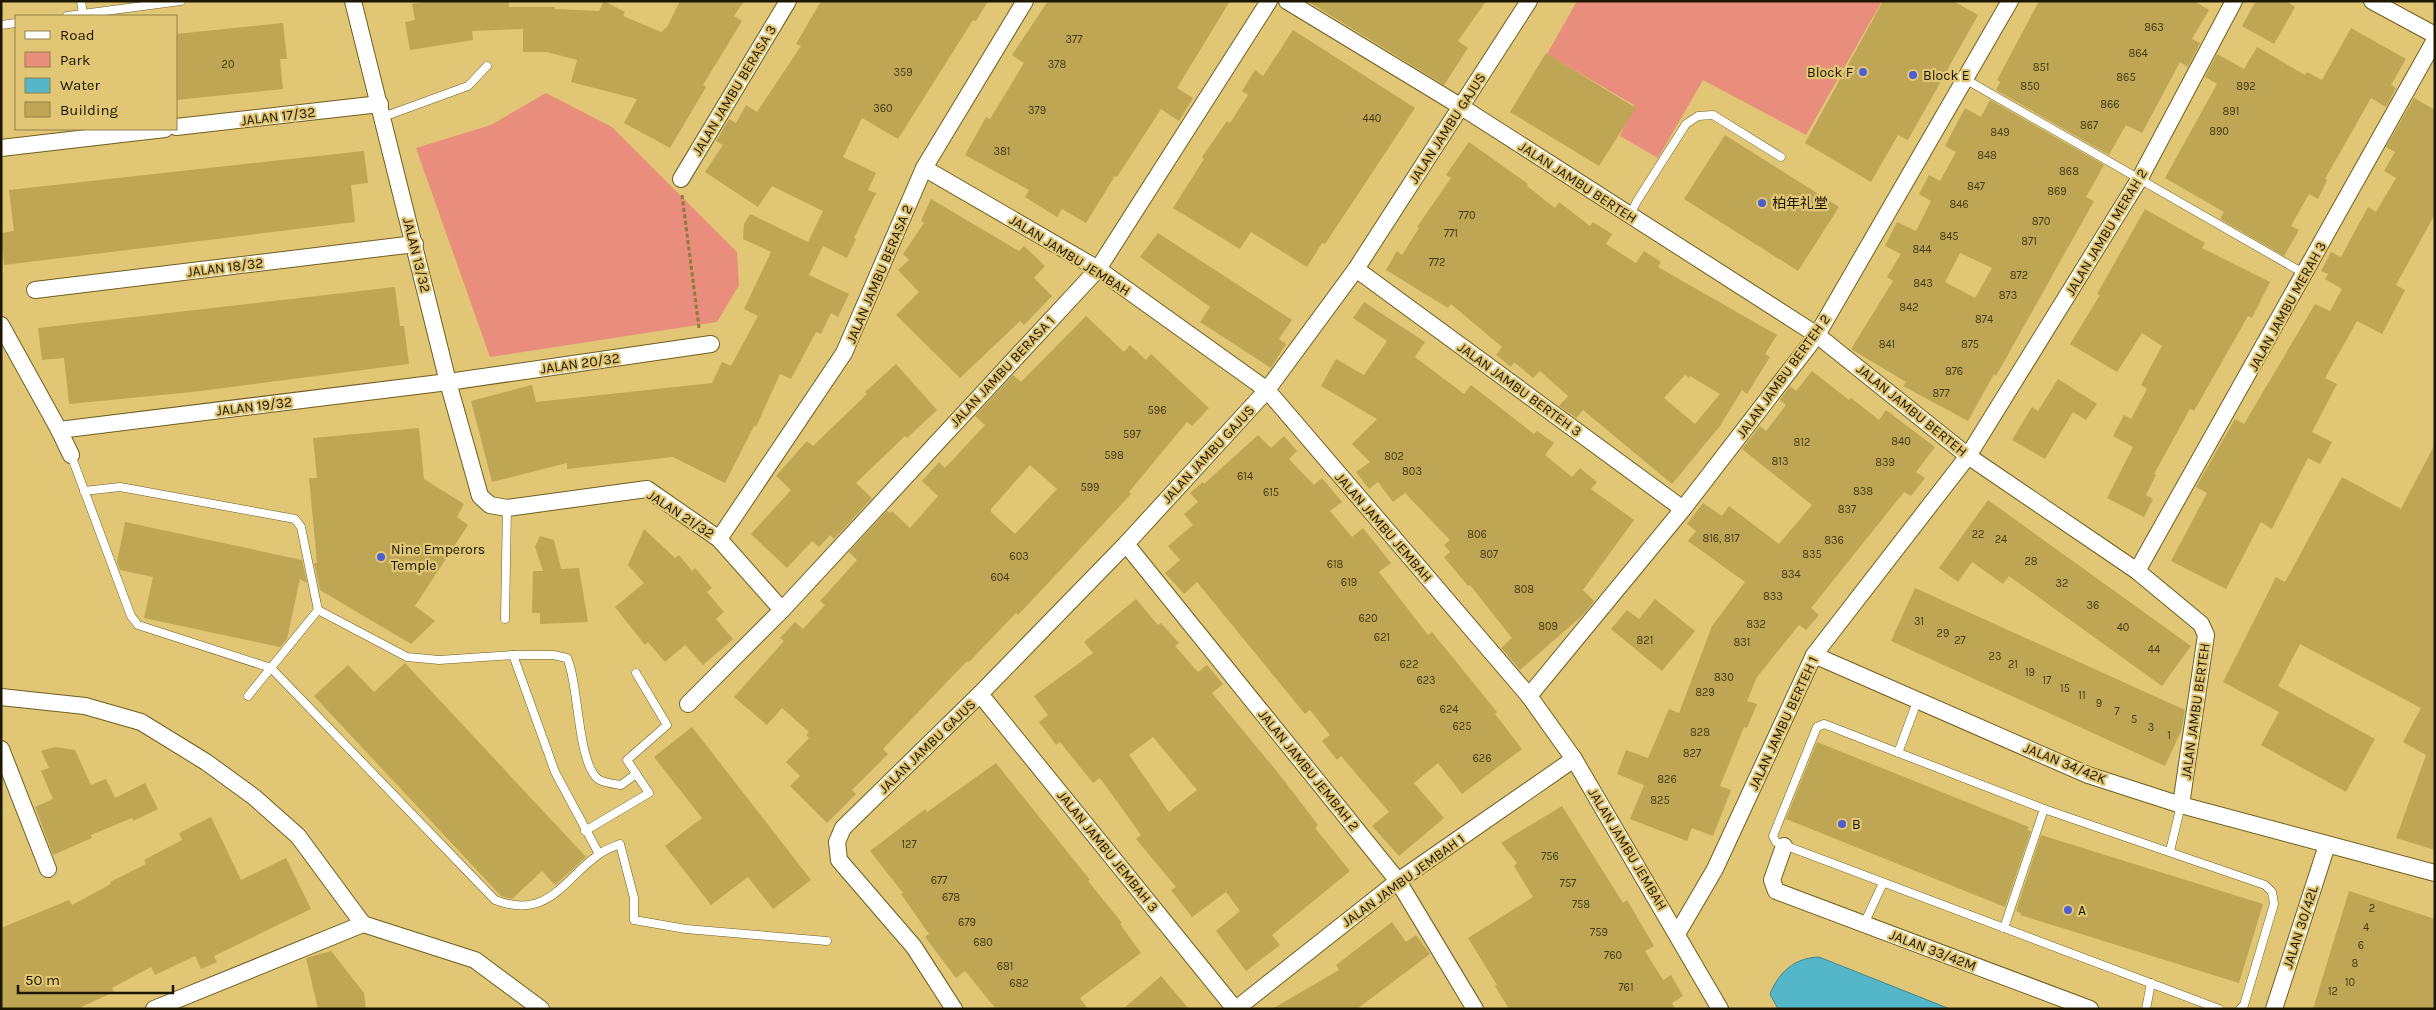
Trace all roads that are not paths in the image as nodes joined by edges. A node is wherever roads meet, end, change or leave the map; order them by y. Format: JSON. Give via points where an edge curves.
{"nodes":[{"id":1,"x":82,"y":1,"type":"edge"},
{"id":2,"x":181,"y":1,"type":"edge"},
{"id":3,"x":354,"y":1,"type":"edge"},
{"id":4,"x":788,"y":1,"type":"edge"},
{"id":5,"x":1026,"y":1,"type":"edge"},
{"id":6,"x":1269,"y":1,"type":"edge"},
{"id":7,"x":1287,"y":1,"type":"edge"},
{"id":8,"x":1529,"y":1,"type":"edge"},
{"id":9,"x":2010,"y":1,"type":"edge"},
{"id":10,"x":2234,"y":1,"type":"edge"},
{"id":11,"x":2372,"y":1,"type":"edge"},
{"id":12,"x":83,"y":14,"type":"junction"},
{"id":13,"x":75,"y":15,"type":"edge"},
{"id":14,"x":15,"y":23,"type":"edge"},
{"id":15,"x":1,"y":25,"type":"edge"},
{"id":16,"x":2435,"y":35,"type":"edge"},
{"id":17,"x":2435,"y":40,"type":"edge"},
{"id":18,"x":487,"y":66,"type":"dead end"},
{"id":19,"x":1965,"y":79,"type":"junction"},
{"id":20,"x":1460,"y":106,"type":"junction"},
{"id":21,"x":382,"y":110,"type":"junction"},
{"id":22,"x":178,"y":127,"type":"edge"},
{"id":23,"x":156,"y":130,"type":"edge"},
{"id":24,"x":1,"y":148,"type":"edge"},
{"id":25,"x":1781,"y":156,"type":"dead end"},
{"id":26,"x":924,"y":168,"type":"junction"},
{"id":27,"x":2140,"y":178,"type":"junction"},
{"id":28,"x":681,"y":180,"type":"road end"},
{"id":29,"x":1630,"y":215,"type":"junction"},
{"id":30,"x":415,"y":244,"type":"junction"},
{"id":31,"x":1098,"y":269,"type":"junction"},
{"id":32,"x":1356,"y":269,"type":"junction"},
{"id":33,"x":2305,"y":274,"type":"junction"},
{"id":34,"x":35,"y":290,"type":"dead end"},
{"id":35,"x":1,"y":325,"type":"edge"},
{"id":36,"x":1817,"y":334,"type":"junction"},
{"id":37,"x":706,"y":345,"type":"road end"},
{"id":38,"x":448,"y":382,"type":"junction"},
{"id":39,"x":1267,"y":390,"type":"junction"},
{"id":40,"x":59,"y":430,"type":"junction"},
{"id":41,"x":70,"y":455,"type":"joint"},
{"id":42,"x":1968,"y":456,"type":"junction"},
{"id":43,"x":84,"y":491,"type":"junction"},
{"id":44,"x":490,"y":505,"type":"joint"},
{"id":45,"x":506,"y":508,"type":"junction"},
{"id":46,"x":1683,"y":509,"type":"junction"},
{"id":47,"x":719,"y":539,"type":"junction"},
{"id":48,"x":1126,"y":544,"type":"junction"},
{"id":49,"x":2138,"y":571,"type":"junction"},
{"id":50,"x":318,"y":610,"type":"junction"},
{"id":51,"x":782,"y":610,"type":"junction"},
{"id":52,"x":504,"y":619,"type":"dead end"},
{"id":53,"x":513,"y":655,"type":"junction"},
{"id":54,"x":1814,"y":655,"type":"junction"},
{"id":55,"x":271,"y":668,"type":"junction"},
{"id":56,"x":636,"y":673,"type":"dead end"},
{"id":57,"x":980,"y":694,"type":"junction"},
{"id":58,"x":248,"y":696,"type":"dead end"},
{"id":59,"x":1529,"y":696,"type":"junction"},
{"id":60,"x":1,"y":697,"type":"edge"},
{"id":61,"x":1918,"y":699,"type":"junction"},
{"id":62,"x":688,"y":704,"type":"dead end"},
{"id":63,"x":1,"y":748,"type":"edge"},
{"id":64,"x":1898,"y":753,"type":"junction"},
{"id":65,"x":1574,"y":760,"type":"junction"},
{"id":66,"x":636,"y":774,"type":"junction"},
{"id":67,"x":2181,"y":805,"type":"junction"},
{"id":68,"x":2044,"y":809,"type":"junction"},
{"id":69,"x":584,"y":830,"type":"junction"},
{"id":70,"x":2327,"y":844,"type":"junction"},
{"id":71,"x":1784,"y":846,"type":"junction"},
{"id":72,"x":2170,"y":851,"type":"junction"},
{"id":73,"x":599,"y":854,"type":"junction"},
{"id":74,"x":48,"y":870,"type":"dead end"},
{"id":75,"x":2435,"y":873,"type":"edge"},
{"id":76,"x":1398,"y":881,"type":"junction"},
{"id":77,"x":1883,"y":883,"type":"junction"},
{"id":78,"x":363,"y":924,"type":"junction"},
{"id":79,"x":1864,"y":924,"type":"junction"},
{"id":80,"x":2004,"y":928,"type":"junction"},
{"id":81,"x":1677,"y":934,"type":"junction"},
{"id":82,"x":827,"y":940,"type":"dead end"},
{"id":83,"x":2150,"y":983,"type":"junction"},
{"id":84,"x":154,"y":1009,"type":"edge"},
{"id":85,"x":540,"y":1009,"type":"edge"},
{"id":86,"x":954,"y":1009,"type":"edge"},
{"id":87,"x":1236,"y":1009,"type":"edge"},
{"id":88,"x":1475,"y":1009,"type":"edge"},
{"id":89,"x":1720,"y":1009,"type":"edge"},
{"id":90,"x":2090,"y":1009,"type":"edge"},
{"id":91,"x":2146,"y":1009,"type":"edge"},
{"id":92,"x":2219,"y":1009,"type":"edge"},
{"id":93,"x":2240,"y":1009,"type":"edge"},
{"id":94,"x":2274,"y":1009,"type":"edge"}],
"edges":[{"from":1,"to":12,"type":"lane"},
{"from":2,"to":12,"type":"lane"},
{"from":3,"to":21,"type":"street","name":"JALAN 13/32"},
{"from":4,"to":28,"type":"street","name":"JALAN JAMBU BERASA 3"},
{"from":5,"to":26,"type":"street","name":"JALAN JAMBU BERASA 2"},
{"from":6,"to":31,"type":"street","name":"JALAN JAMBU BERASA 1"},
{"from":7,"to":20,"type":"street","name":"JALAN JAMBU BERTEH"},
{"from":8,"to":20,"type":"street","name":"JALAN JAMBU GAJUS"},
{"from":9,"to":19,"type":"street","name":"JALAN JAMBU BERTEH 2"},
{"from":10,"to":27,"type":"street","name":"JALAN JAMBU MERAH 2"},
{"from":11,"to":16,"type":"street"},
{"from":12,"to":13,"type":"lane"},
{"from":14,"to":15,"type":"lane"},
{"from":17,"to":33,"type":"street","name":"JALAN JAMBU MERAH 3"},
{"from":18,"to":21,"type":"lane","via":[[468,86]]},
{"from":19,"to":27,"type":"lane"},
{"from":19,"to":36,"type":"street","name":"JALAN JAMBU BERTEH 2"},
{"from":20,"to":29,"type":"street","name":"JALAN JAMBU BERTEH"},
{"from":20,"to":32,"type":"street","name":"JALAN JAMBU GAJUS"},
{"from":21,"to":22,"type":"street","name":"JALAN 17/32"},
{"from":21,"to":30,"type":"street","name":"JALAN 13/32"},
{"from":23,"to":24,"type":"street"},
{"from":25,"to":29,"type":"lane","via":[[1713,115],[1698,116],[1686,124]]},
{"from":26,"to":31,"type":"street","name":"JALAN JAMBU JEMBAH"},
{"from":26,"to":47,"type":"street","name":"JALAN JAMBU BERASA 2","via":[[844,353]]},
{"from":27,"to":33,"type":"lane"},
{"from":27,"to":42,"type":"street","name":"JALAN JAMBU MERAH 2"},
{"from":29,"to":36,"type":"street","name":"JALAN JAMBU BERTEH"},
{"from":30,"to":34,"type":"street","name":"JALAN 18/32"},
{"from":30,"to":38,"type":"street","name":"JALAN 13/32"},
{"from":31,"to":39,"type":"street","name":"JALAN JAMBU JEMBAH"},
{"from":31,"to":51,"type":"street","name":"JALAN JAMBU BERASA 1"},
{"from":32,"to":39,"type":"street","name":"JALAN JAMBU GAJUS"},
{"from":32,"to":46,"type":"street","name":"JALAN JAMBU BERTEH 3"},
{"from":33,"to":49,"type":"street","name":"JALAN JAMBU MERAH 3"},
{"from":35,"to":40,"type":"street"},
{"from":36,"to":42,"type":"street","name":"JALAN JAMBU BERTEH"},
{"from":36,"to":46,"type":"street","name":"JALAN JAMBU BERTEH 2"},
{"from":37,"to":38,"type":"street","name":"JALAN 20/32"},
{"from":38,"to":40,"type":"street","name":"JALAN 19/32"},
{"from":38,"to":44,"type":"street","name":"JALAN 13/32","via":[[480,496]]},
{"from":39,"to":48,"type":"street","name":"JALAN JAMBU GAJUS"},
{"from":39,"to":59,"type":"street","name":"JALAN JAMBU JEMBAH"},
{"from":40,"to":41,"type":"street"},
{"from":41,"to":43,"type":"lane"},
{"from":42,"to":49,"type":"street","name":"JALAN JAMBU BERTEH"},
{"from":42,"to":54,"type":"street","name":"JALAN JAMBU BERTEH 1"},
{"from":43,"to":50,"type":"lane","via":[[120,487],[295,519],[301,527]]},
{"from":43,"to":55,"type":"lane","via":[[131,616],[138,625]]},
{"from":44,"to":45,"type":"street","name":"JALAN 21/32"},
{"from":45,"to":47,"type":"street","name":"JALAN 21/32","via":[[647,489]]},
{"from":45,"to":52,"type":"lane"},
{"from":46,"to":59,"type":"street","name":"JALAN JAMBU BERTEH 2"},
{"from":47,"to":51,"type":"street","name":"JALAN 21/32"},
{"from":48,"to":57,"type":"street","name":"JALAN JAMBU GAJUS"},
{"from":48,"to":76,"type":"street","name":"JALAN JAMBU JEMBAH 2"},
{"from":49,"to":67,"type":"street","name":"JALAN JAMBU BERTEH","via":[[2201,624],[2206,635]]},
{"from":50,"to":53,"type":"lane","via":[[407,657],[439,660]]},
{"from":50,"to":55,"type":"lane"},
{"from":51,"to":62,"type":"street","name":"JALAN JAMBU BERASA 1"},
{"from":53,"to":66,"type":"lane","via":[[567,658],[579,724],[594,773],[604,782],[620,785]]},
{"from":53,"to":69,"type":"lane","via":[[555,772]]},
{"from":54,"to":61,"type":"street","name":"JALAN 34/42K"},
{"from":54,"to":81,"type":"street","name":"JALAN JAMBU BERTEH 1","via":[[1715,870]]},
{"from":55,"to":58,"type":"lane"},
{"from":55,"to":73,"type":"lane","via":[[495,900],[520,907],[552,897]]},
{"from":56,"to":66,"type":"lane","via":[[667,725],[627,760]]},
{"from":57,"to":86,"type":"street","name":"JALAN JAMBU GAJUS","via":[[843,828],[836,842],[839,860],[914,947]]},
{"from":57,"to":87,"type":"street","name":"JALAN JAMBU JEMBAH 3"},
{"from":59,"to":65,"type":"street","name":"JALAN JAMBU JEMBAH"},
{"from":60,"to":78,"type":"street","via":[[85,706],[141,722],[206,762],[254,797],[298,836]]},
{"from":61,"to":64,"type":"lane"},
{"from":61,"to":67,"type":"street","name":"JALAN 34/42K","via":[[2088,775]]},
{"from":63,"to":74,"type":"street"},
{"from":64,"to":68,"type":"lane"},
{"from":64,"to":71,"type":"lane","via":[[1824,724],[1818,727],[1773,836]]},
{"from":65,"to":76,"type":"street","name":"JALAN JAMBU JEMBAH 1"},
{"from":65,"to":81,"type":"street","name":"JALAN JAMBU JEMBAH"},
{"from":66,"to":69,"type":"lane","via":[[649,793]]},
{"from":67,"to":70,"type":"street","name":"JALAN 34/42K"},
{"from":67,"to":72,"type":"lane"},
{"from":68,"to":72,"type":"lane"},
{"from":68,"to":80,"type":"lane"},
{"from":69,"to":73,"type":"lane"},
{"from":70,"to":75,"type":"street","name":"JALAN 34/42K"},
{"from":70,"to":94,"type":"street","name":"JALAN 30/42L"},
{"from":71,"to":77,"type":"lane"},
{"from":71,"to":79,"type":"street","name":"JALAN 33/42M","via":[[1772,880],[1776,891]]},
{"from":72,"to":93,"type":"lane","via":[[2265,885],[2272,892],[2274,904],[2244,1005]]},
{"from":73,"to":82,"type":"lane","via":[[620,844],[634,898],[634,920],[686,929]]},
{"from":76,"to":87,"type":"street","name":"JALAN JAMBU JEMBAH 1"},
{"from":76,"to":88,"type":"street","name":"JALAN JAMBU JEMBAH 2"},
{"from":77,"to":79,"type":"lane"},
{"from":77,"to":80,"type":"lane"},
{"from":78,"to":84,"type":"street"},
{"from":78,"to":85,"type":"street","via":[[475,960]]},
{"from":79,"to":90,"type":"street","name":"JALAN 33/42M"},
{"from":80,"to":83,"type":"lane"},
{"from":81,"to":89,"type":"street","name":"JALAN JAMBU JEMBAH"},
{"from":83,"to":91,"type":"lane"},
{"from":83,"to":92,"type":"lane"}]}
